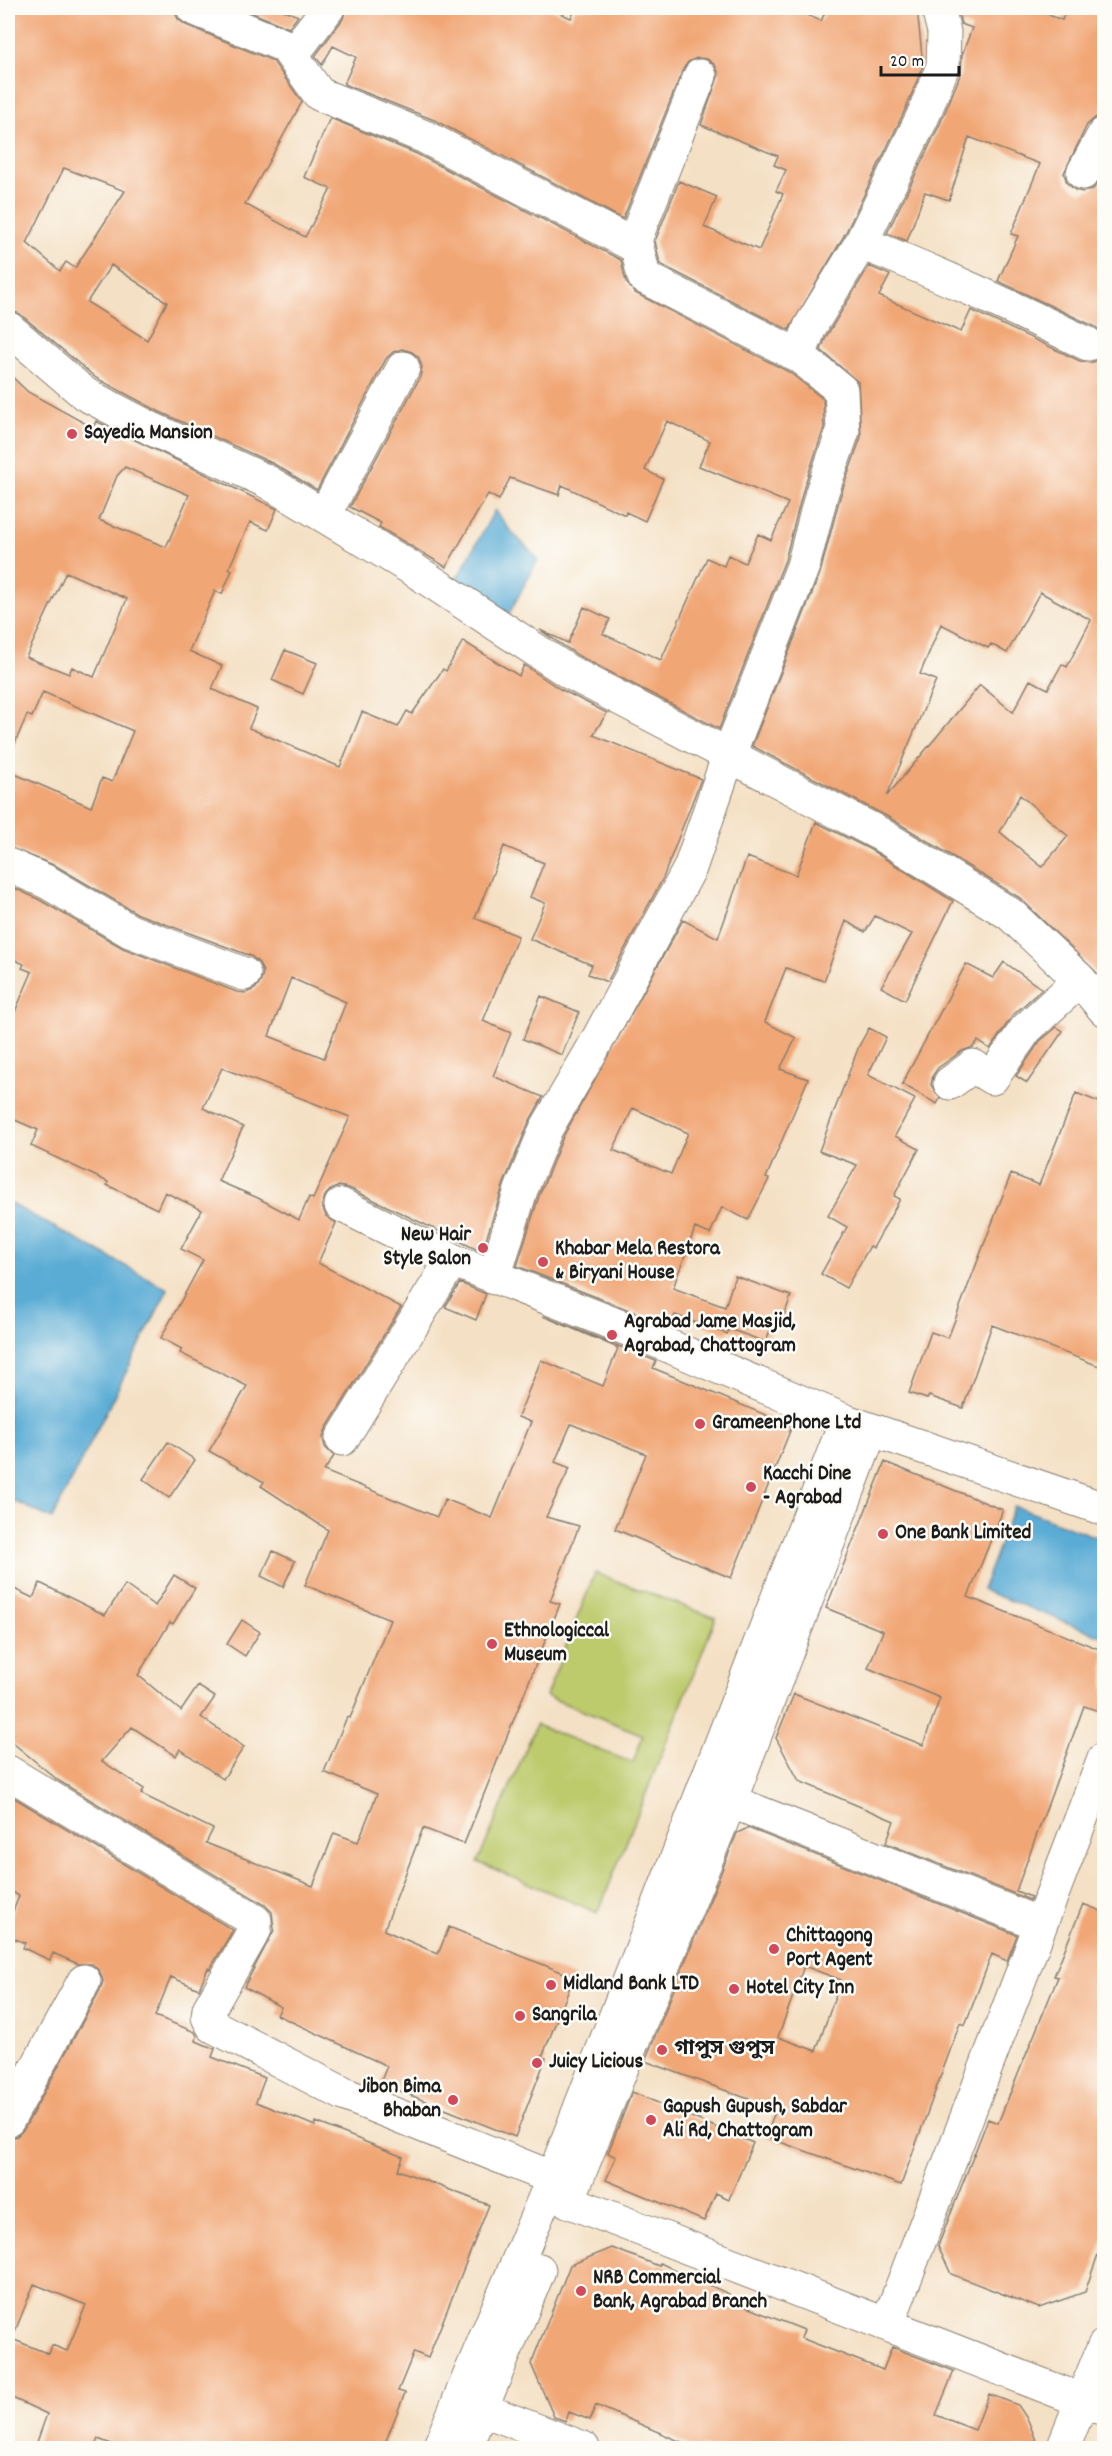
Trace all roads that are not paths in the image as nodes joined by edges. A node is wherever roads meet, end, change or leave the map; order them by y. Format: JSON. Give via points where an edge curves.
{"nodes":[{"id":1,"x":193,"y":8,"type":"edge"},
{"id":2,"x":328,"y":8,"type":"edge"},
{"id":3,"x":938,"y":8,"type":"edge"},
{"id":4,"x":292,"y":55,"type":"junction"},
{"id":5,"x":700,"y":76,"type":"dead end"},
{"id":6,"x":1104,"y":134,"type":"edge"},
{"id":7,"x":1083,"y":173,"type":"dead end"},
{"id":8,"x":861,"y":243,"type":"junction"},
{"id":9,"x":633,"y":245,"type":"junction"},
{"id":10,"x":8,"y":328,"type":"edge"},
{"id":11,"x":1088,"y":344,"type":"dead end"},
{"id":12,"x":799,"y":356,"type":"junction"},
{"id":13,"x":403,"y":368,"type":"dead end"},
{"id":14,"x":325,"y":514,"type":"junction"},
{"id":15,"x":728,"y":757,"type":"junction"},
{"id":16,"x":8,"y":865,"type":"edge"},
{"id":17,"x":244,"y":975,"type":"dead end"},
{"id":18,"x":1080,"y":980,"type":"junction"},
{"id":19,"x":1104,"y":1009,"type":"edge"},
{"id":20,"x":950,"y":1083,"type":"dead end"},
{"id":21,"x":341,"y":1205,"type":"dead end"},
{"id":22,"x":452,"y":1260,"type":"junction"},
{"id":23,"x":494,"y":1278,"type":"junction"},
{"id":24,"x":859,"y":1426,"type":"junction"},
{"id":25,"x":342,"y":1439,"type":"dead end"},
{"id":26,"x":1104,"y":1509,"type":"edge"},
{"id":27,"x":1104,"y":1759,"type":"edge"},
{"id":28,"x":8,"y":1772,"type":"edge"},
{"id":29,"x":730,"y":1801,"type":"junction"},
{"id":30,"x":1040,"y":1924,"type":"junction"},
{"id":31,"x":84,"y":1982,"type":"dead end"},
{"id":32,"x":8,"y":2120,"type":"edge"},
{"id":33,"x":560,"y":2190,"type":"junction"},
{"id":34,"x":888,"y":2323,"type":"junction"},
{"id":35,"x":1104,"y":2346,"type":"edge"},
{"id":36,"x":1093,"y":2404,"type":"edge"},
{"id":37,"x":481,"y":2409,"type":"junction"},
{"id":38,"x":439,"y":2448,"type":"edge"},
{"id":39,"x":465,"y":2448,"type":"edge"},
{"id":40,"x":583,"y":2448,"type":"edge"},
{"id":41,"x":1063,"y":2448,"type":"edge"}],
"edges":[{"from":1,"to":4,"type":"street","via":[[285,46]]},
{"from":2,"to":4,"type":"street"},
{"from":3,"to":8,"type":"street","via":[[944,32],[943,66]]},
{"from":4,"to":9,"type":"street","via":[[319,94],[425,137]]},
{"from":5,"to":9,"type":"street"},
{"from":6,"to":7,"type":"street"},
{"from":8,"to":11,"type":"street","via":[[916,264]]},
{"from":8,"to":12,"type":"street","via":[[810,327]]},
{"from":9,"to":12,"type":"street","via":[[637,247],[644,277]]},
{"from":10,"to":14,"type":"street","via":[[85,394],[266,481]]},
{"from":12,"to":15,"type":"street","via":[[841,390],[843,431],[803,566]]},
{"from":13,"to":14,"type":"street"},
{"from":14,"to":15,"type":"street","via":[[569,672]]},
{"from":15,"to":18,"type":"street","via":[[880,834],[1010,914]]},
{"from":15,"to":23,"type":"street","via":[[690,868],[546,1129],[521,1190]]},
{"from":16,"to":17,"type":"street","via":[[46,882],[130,932]]},
{"from":18,"to":19,"type":"street"},
{"from":18,"to":20,"type":"street","via":[[1026,1029],[992,1078],[973,1066]]},
{"from":21,"to":22,"type":"street"},
{"from":22,"to":23,"type":"street"},
{"from":22,"to":25,"type":"street"},
{"from":23,"to":24,"type":"street"},
{"from":24,"to":26,"type":"street"},
{"from":24,"to":29,"type":"street"},
{"from":24,"to":33,"type":"street"},
{"from":27,"to":30,"type":"street"},
{"from":28,"to":33,"type":"street","via":[[255,1921],[255,1929],[209,2009],[213,2026],[344,2094]]},
{"from":29,"to":30,"type":"street"},
{"from":29,"to":33,"type":"street"},
{"from":30,"to":34,"type":"street"},
{"from":31,"to":32,"type":"street"},
{"from":33,"to":34,"type":"street"},
{"from":33,"to":37,"type":"street"},
{"from":33,"to":38,"type":"street"},
{"from":34,"to":36,"type":"street"},
{"from":35,"to":36,"type":"street"},
{"from":36,"to":41,"type":"street"},
{"from":37,"to":39,"type":"street"},
{"from":37,"to":40,"type":"street"}]}
